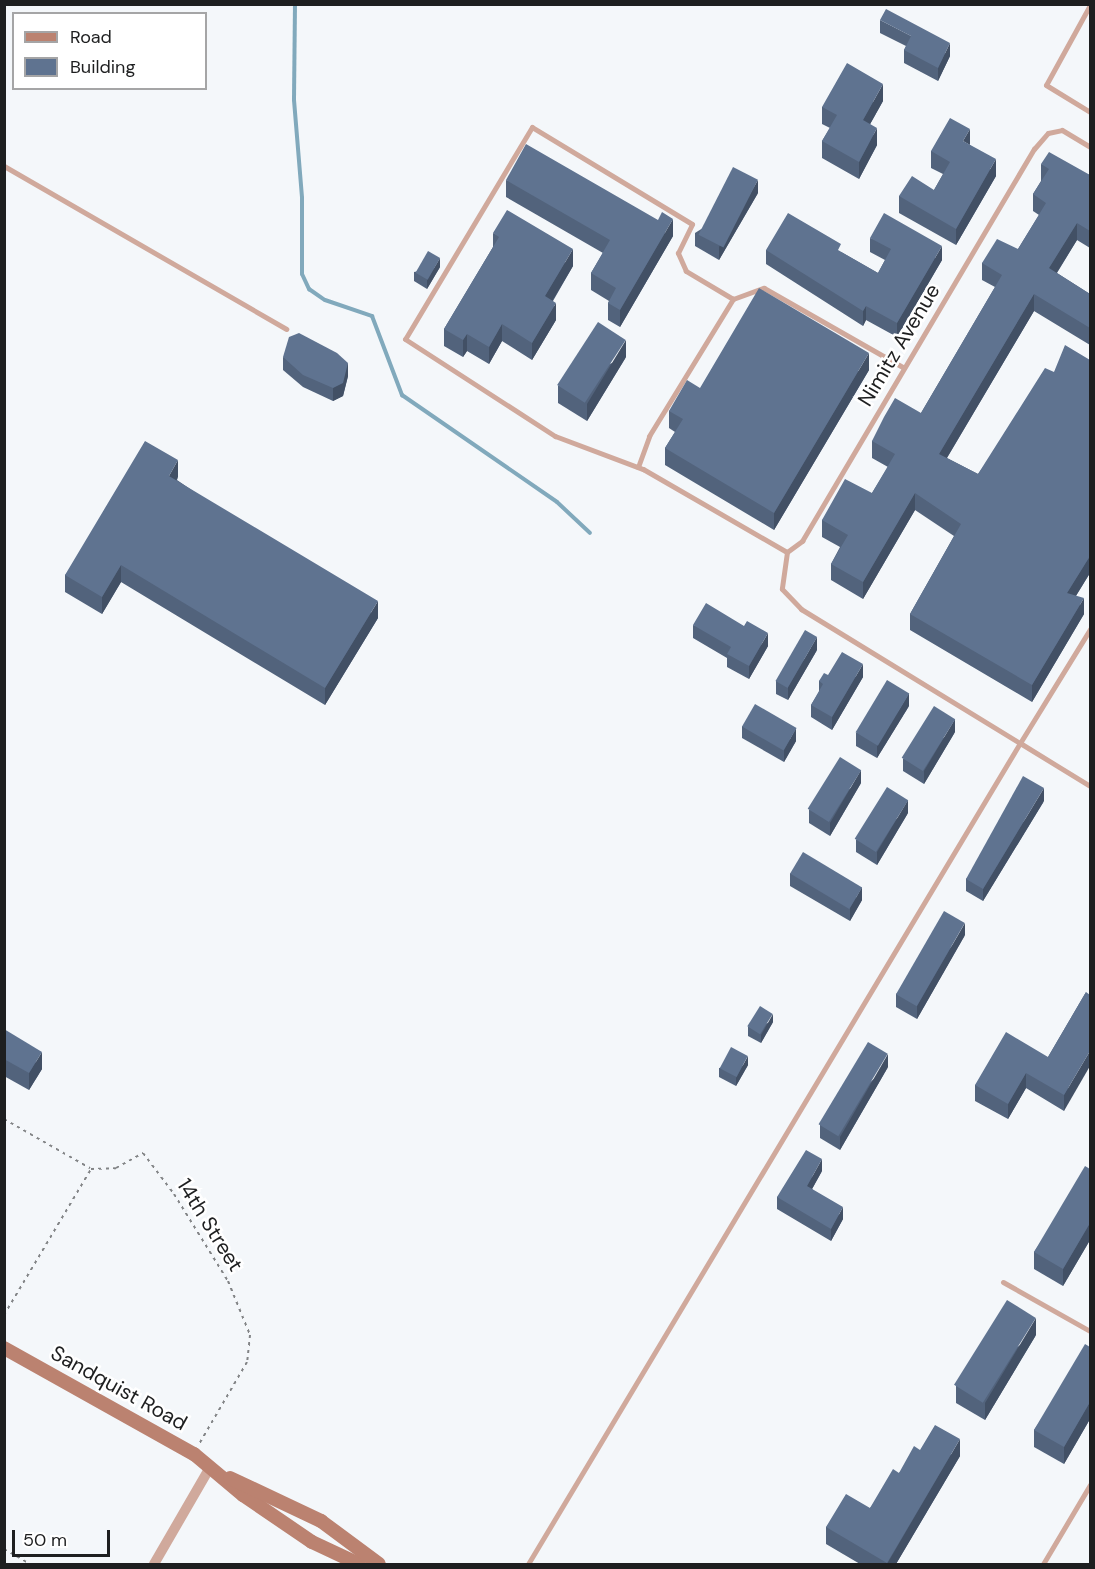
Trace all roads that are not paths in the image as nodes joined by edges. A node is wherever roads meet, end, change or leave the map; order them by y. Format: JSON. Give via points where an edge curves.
{"nodes":[{"id":1,"x":1090,"y":5,"type":"edge"},
{"id":2,"x":1090,"y":112,"type":"edge"},
{"id":3,"x":1090,"y":147,"type":"edge"},
{"id":4,"x":4,"y":166,"type":"edge"},
{"id":5,"x":733,"y":299,"type":"junction"},
{"id":6,"x":286,"y":329,"type":"dead end"},
{"id":7,"x":904,"y":368,"type":"junction"},
{"id":8,"x":638,"y":467,"type":"junction"},
{"id":9,"x":787,"y":552,"type":"junction"},
{"id":10,"x":1090,"y":629,"type":"edge"},
{"id":11,"x":1020,"y":743,"type":"junction"},
{"id":12,"x":1090,"y":786,"type":"edge"},
{"id":13,"x":1003,"y":1282,"type":"dead end"},
{"id":14,"x":1090,"y":1331,"type":"edge"},
{"id":15,"x":4,"y":1348,"type":"edge"},
{"id":16,"x":209,"y":1469,"type":"junction"},
{"id":17,"x":1090,"y":1485,"type":"edge"},
{"id":18,"x":154,"y":1564,"type":"edge"},
{"id":19,"x":359,"y":1564,"type":"edge"},
{"id":20,"x":379,"y":1564,"type":"edge"},
{"id":21,"x":528,"y":1564,"type":"edge"},
{"id":22,"x":1043,"y":1564,"type":"edge"}],
"edges":[{"from":1,"to":2,"type":"lane","via":[[1046,85]]},
{"from":3,"to":7,"type":"lane","name":"Nimitz Avenue","via":[[1062,130],[1048,133],[1034,149]]},
{"from":4,"to":6,"type":"lane"},
{"from":5,"to":7,"type":"lane","via":[[764,288]]},
{"from":5,"to":8,"type":"lane","via":[[649,436]]},
{"from":5,"to":8,"type":"lane","via":[[686,271],[678,253],[692,224],[532,127],[405,339],[555,436]]},
{"from":7,"to":9,"type":"lane","name":"Nimitz Avenue","via":[[802,541]]},
{"from":8,"to":9,"type":"lane"},
{"from":9,"to":11,"type":"lane","via":[[782,590],[801,609]]},
{"from":10,"to":11,"type":"lane"},
{"from":11,"to":12,"type":"lane"},
{"from":11,"to":21,"type":"lane"},
{"from":13,"to":14,"type":"lane"},
{"from":15,"to":16,"type":"street","name":"Sandquist Road","via":[[194,1454]]},
{"from":16,"to":18,"type":"street"},
{"from":16,"to":19,"type":"street","name":"Sandquist Road","via":[[312,1542]]},
{"from":16,"to":20,"type":"street","name":"Sandquist Road","via":[[321,1521]]},
{"from":17,"to":22,"type":"lane"}]}
